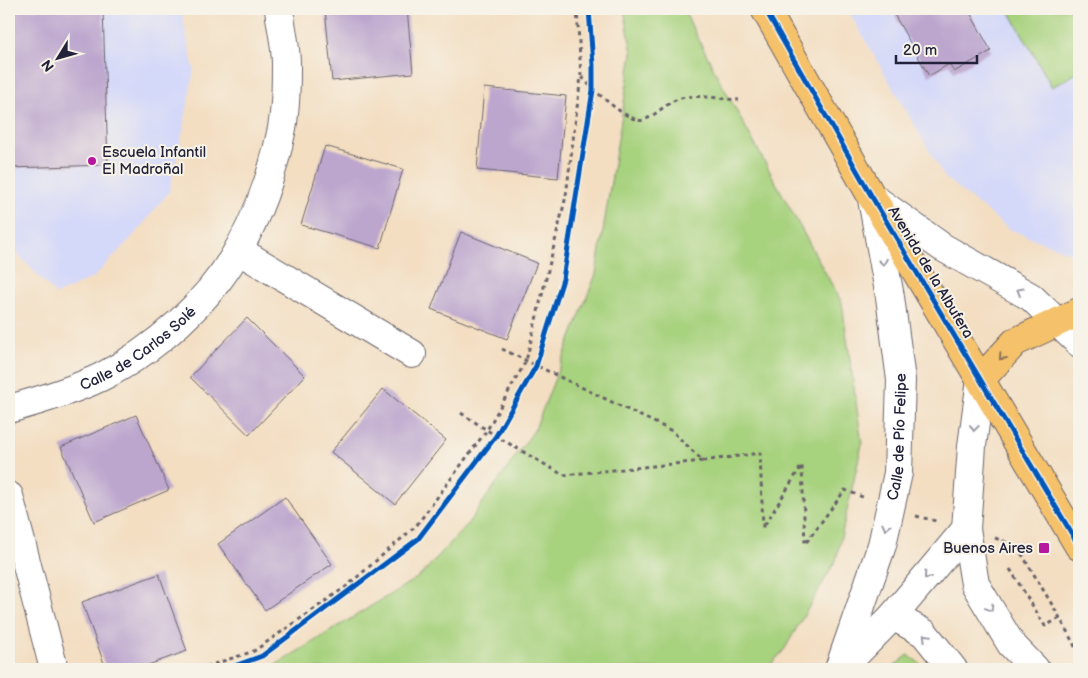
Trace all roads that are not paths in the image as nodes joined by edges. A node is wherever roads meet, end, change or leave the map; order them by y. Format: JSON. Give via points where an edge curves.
{"nodes":[{"id":1,"x":279,"y":9,"type":"edge"},
{"id":2,"x":765,"y":9,"type":"edge"},
{"id":3,"x":872,"y":197,"type":"junction"},
{"id":4,"x":238,"y":250,"type":"junction"},
{"id":5,"x":1068,"y":317,"type":"edge"},
{"id":6,"x":1079,"y":343,"type":"edge"},
{"id":7,"x":412,"y":354,"type":"dead end"},
{"id":8,"x":980,"y":379,"type":"junction"},
{"id":9,"x":9,"y":409,"type":"edge"},
{"id":10,"x":9,"y":496,"type":"edge"},
{"id":11,"x":966,"y":529,"type":"junction"},
{"id":12,"x":1079,"y":546,"type":"edge"},
{"id":13,"x":893,"y":616,"type":"junction"},
{"id":14,"x":54,"y":669,"type":"edge"},
{"id":15,"x":840,"y":669,"type":"edge"},
{"id":16,"x":953,"y":669,"type":"edge"},
{"id":17,"x":1035,"y":669,"type":"edge"}],
"edges":[{"from":1,"to":4,"type":"street","name":"Calle de Carlos Solé","via":[[286,67],[282,132],[265,192]]},
{"from":2,"to":3,"type":"main road","name":"Avenida de la Albufera"},
{"from":5,"to":3,"type":"street","one_way":true,"via":[[942,247]]},
{"from":3,"to":8,"type":"main road","name":"Avenida de la Albufera"},
{"from":3,"to":15,"type":"street","name":"Calle de Pío Felipe","one_way":true,"via":[[901,380],[898,474],[882,545]]},
{"from":4,"to":7,"type":"street"},
{"from":4,"to":9,"type":"street","name":"Calle de Carlos Solé","via":[[182,320],[151,346],[101,377]]},
{"from":5,"to":6,"type":"street"},
{"from":5,"to":8,"type":"main road","one_way":true,"via":[[1015,342]]},
{"from":8,"to":11,"type":"street","one_way":true},
{"from":8,"to":12,"type":"main road","name":"Avenida de la Albufera"},
{"from":10,"to":14,"type":"street"},
{"from":11,"to":13,"type":"street","name":"Calle de Pío Felipe","one_way":true},
{"from":11,"to":17,"type":"street","one_way":true,"via":[[975,584],[1011,644]]},
{"from":13,"to":15,"type":"street","name":"Calle de Pío Felipe"},
{"from":16,"to":13,"type":"street","one_way":true,"via":[[924,633]]}]}
